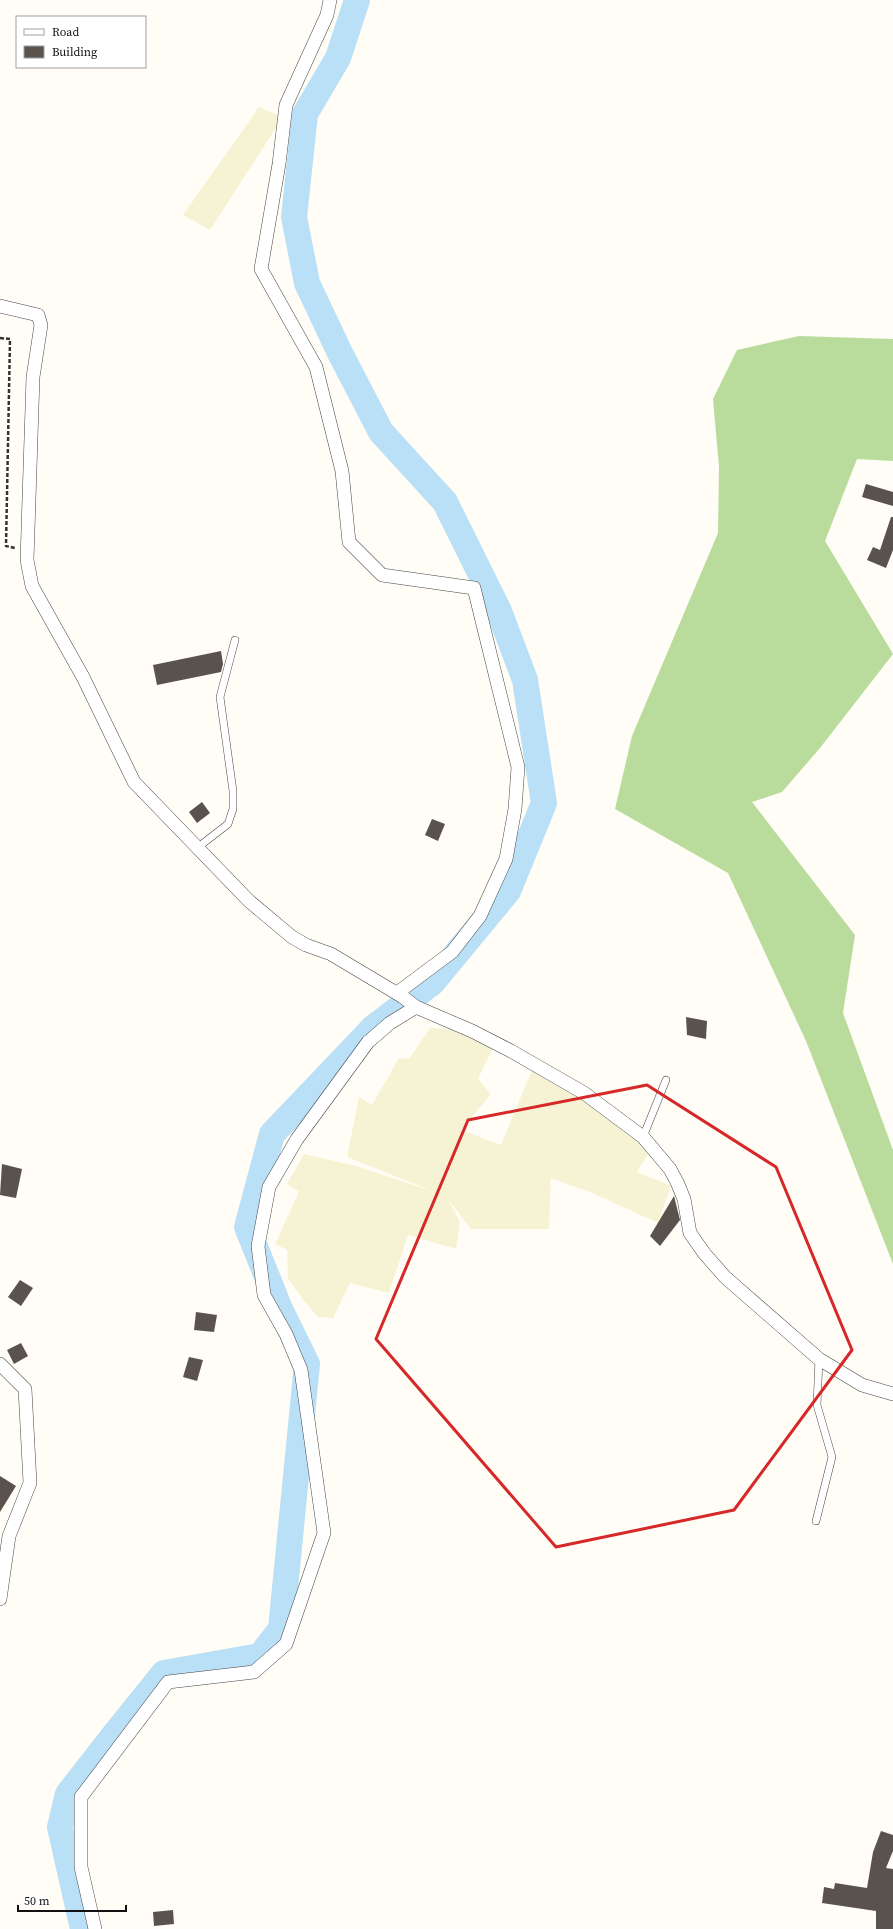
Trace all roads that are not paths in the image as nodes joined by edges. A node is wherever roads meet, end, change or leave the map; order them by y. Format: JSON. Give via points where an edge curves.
{"nodes":[{"id":1,"x":330,"y":0,"type":"edge"},
{"id":2,"x":0,"y":306,"type":"edge"},
{"id":3,"x":235,"y":640,"type":"dead end"},
{"id":4,"x":197,"y":848,"type":"junction"},
{"id":5,"x":407,"y":1000,"type":"junction"},
{"id":6,"x":666,"y":1080,"type":"dead end"},
{"id":7,"x":643,"y":1137,"type":"junction"},
{"id":8,"x":819,"y":1359,"type":"junction"},
{"id":9,"x":0,"y":1364,"type":"edge"},
{"id":10,"x":893,"y":1394,"type":"edge"},
{"id":11,"x":816,"y":1521,"type":"dead end"},
{"id":12,"x":0,"y":1600,"type":"edge"},
{"id":13,"x":95,"y":1929,"type":"edge"}],
"edges":[{"from":1,"to":5,"type":"street","via":[[327,15],[286,105],[261,269],[316,367],[342,471],[349,542],[382,575],[474,588],[518,767],[515,809],[506,859],[480,916],[452,952]]},
{"from":2,"to":4,"type":"street","via":[[38,315],[41,325],[33,377],[27,560],[32,586],[84,677],[134,782]]},
{"from":3,"to":4,"type":"lane","via":[[220,697],[233,791],[233,809],[228,824]]},
{"from":4,"to":5,"type":"street","via":[[249,901],[292,937],[332,954]]},
{"from":5,"to":7,"type":"street","via":[[472,1031],[571,1085]]},
{"from":5,"to":13,"type":"street","via":[[390,1023],[368,1042],[297,1139],[269,1187],[258,1246],[264,1295],[286,1334],[301,1370],[324,1532],[286,1644],[254,1672],[168,1682],[81,1797],[81,1867]]},
{"from":6,"to":7,"type":"lane"},
{"from":7,"to":8,"type":"street","via":[[670,1169],[677,1182],[684,1199],[690,1233],[704,1253],[730,1281]]},
{"from":8,"to":10,"type":"street","via":[[862,1385]]},
{"from":8,"to":11,"type":"lane","via":[[818,1405],[832,1457]]},
{"from":9,"to":12,"type":"street","via":[[25,1389],[30,1483],[9,1536]]}]}
